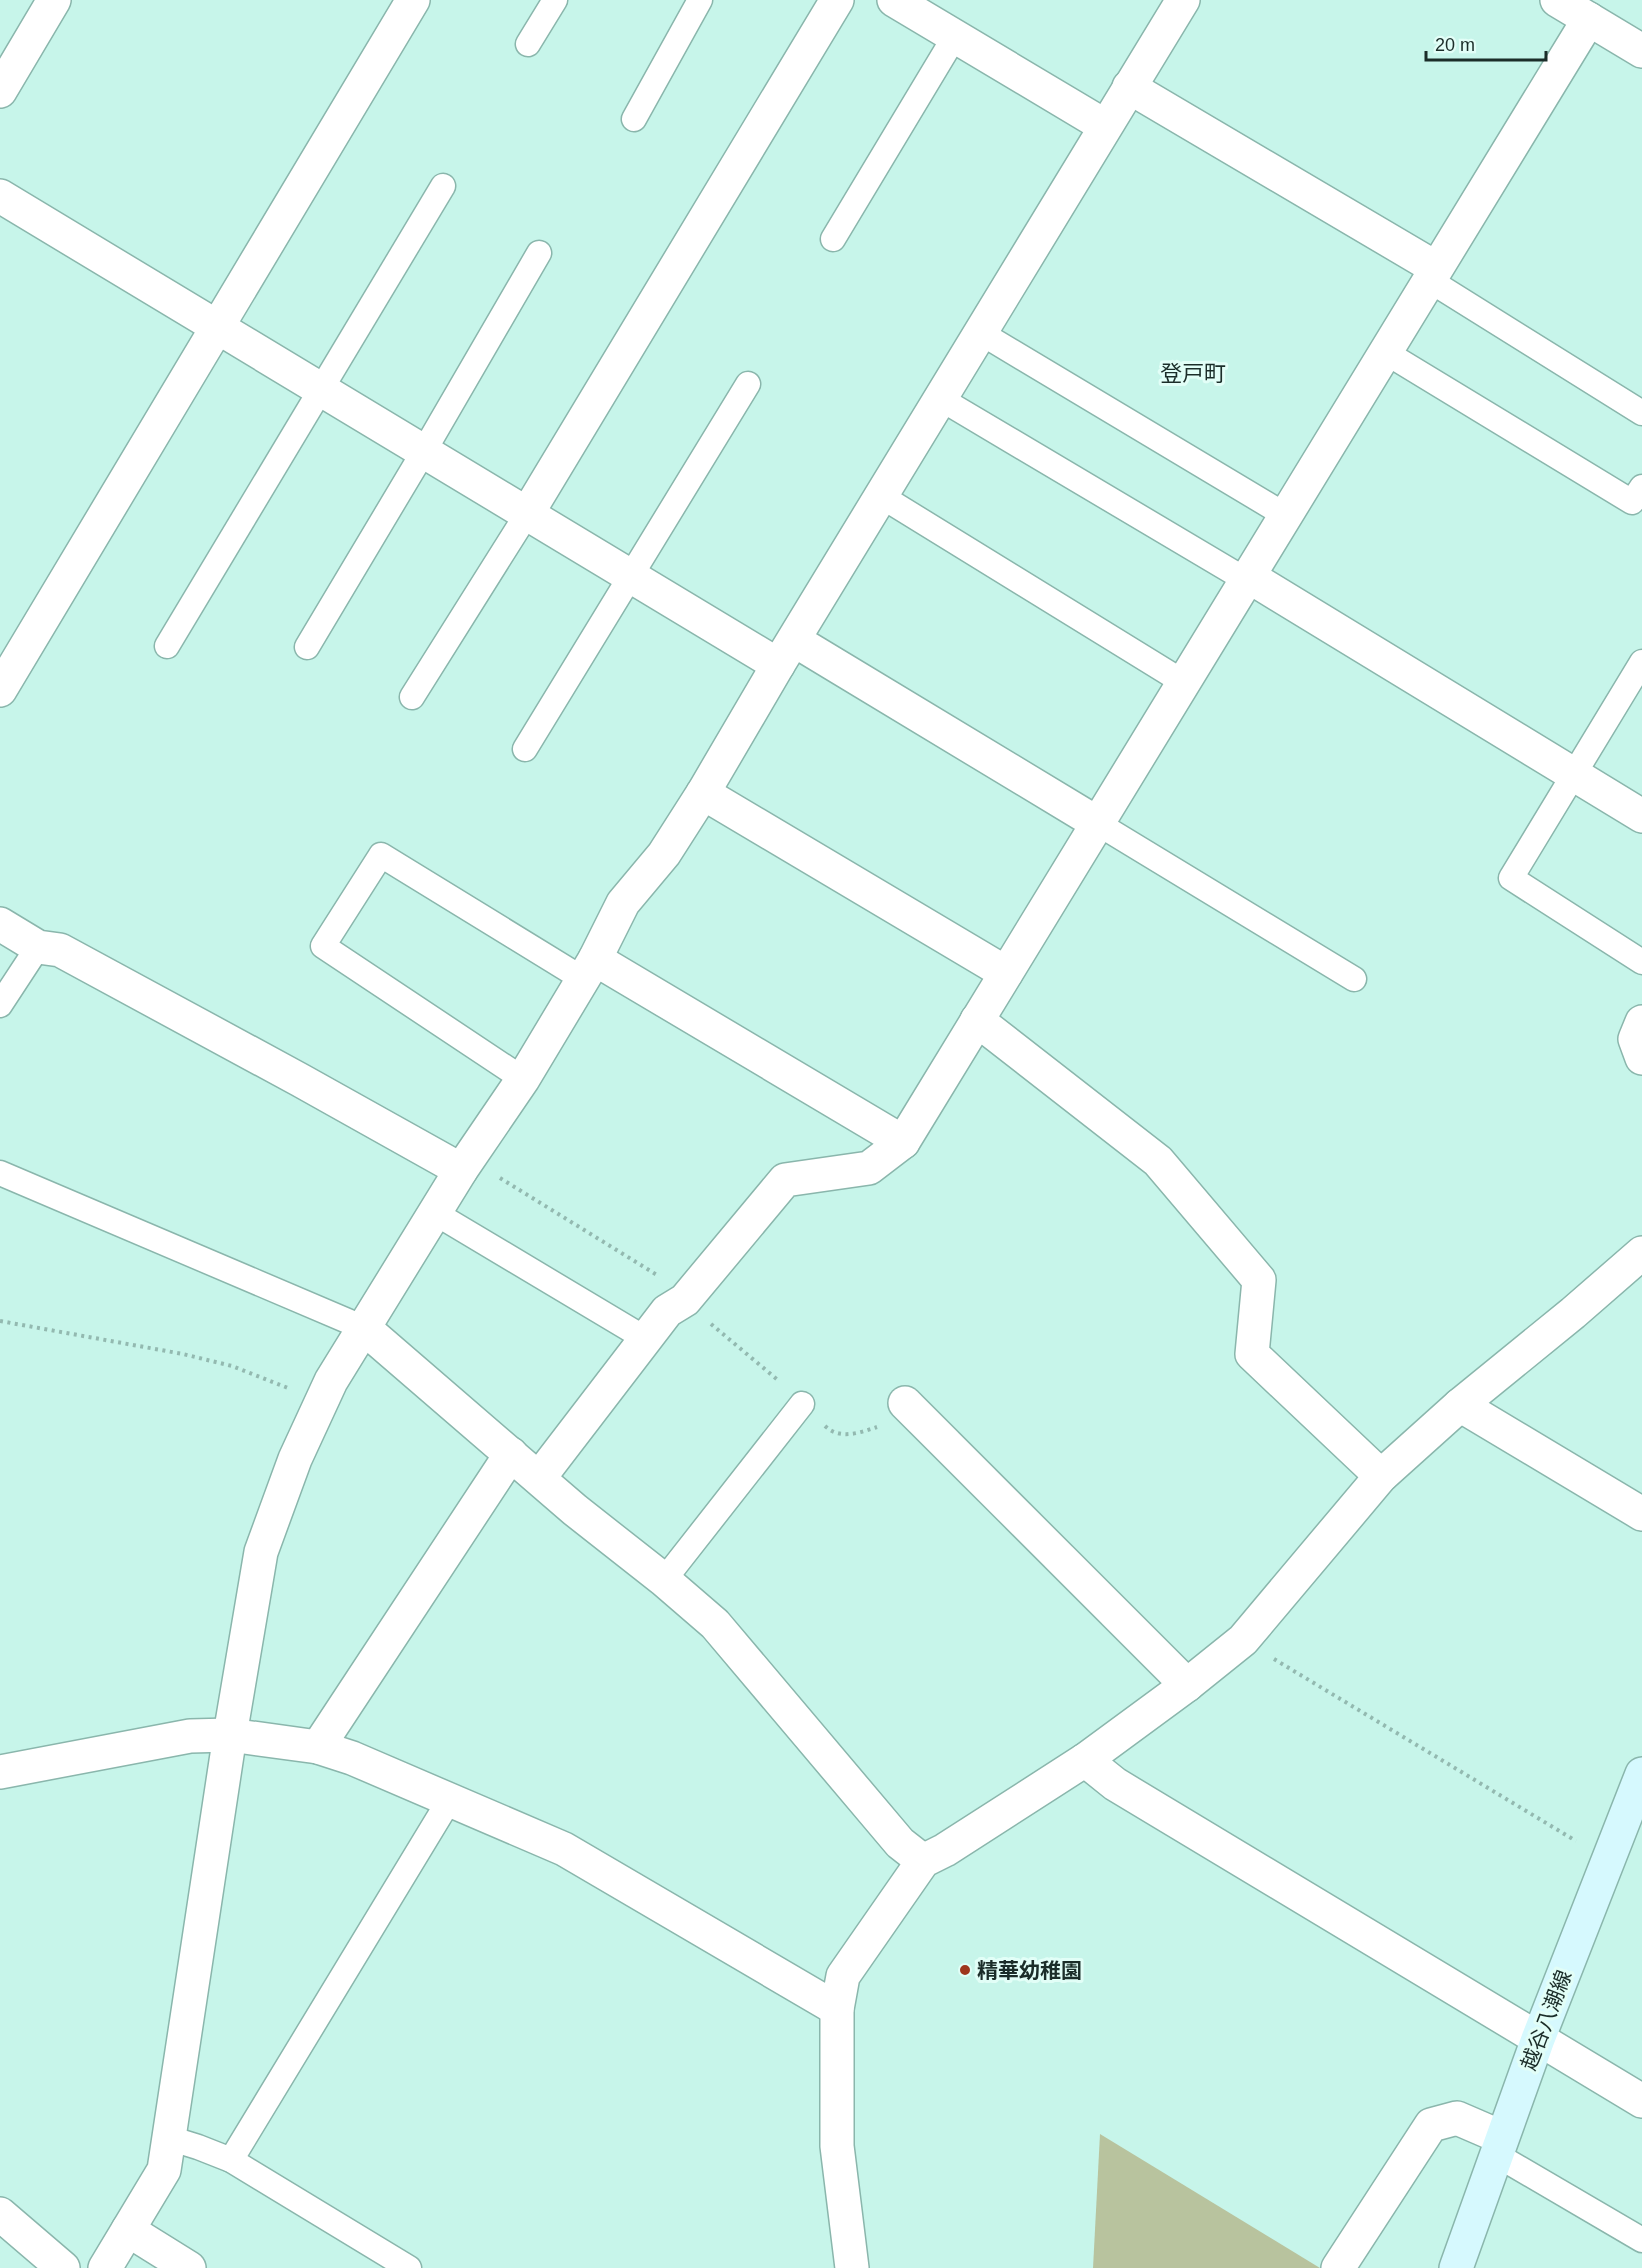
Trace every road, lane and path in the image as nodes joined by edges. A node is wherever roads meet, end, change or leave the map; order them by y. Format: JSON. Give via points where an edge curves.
{"nodes":[{"id":1,"x":54,"y":0,"type":"edge"},
{"id":2,"x":413,"y":0,"type":"edge"},
{"id":3,"x":555,"y":0,"type":"edge"},
{"id":4,"x":700,"y":0,"type":"edge"},
{"id":5,"x":837,"y":0,"type":"edge"},
{"id":6,"x":894,"y":0,"type":"edge"},
{"id":7,"x":1183,"y":0,"type":"edge"},
{"id":8,"x":1557,"y":0,"type":"edge"},
{"id":9,"x":1589,"y":19,"type":"junction"},
{"id":10,"x":955,"y":36,"type":"junction"},
{"id":11,"x":528,"y":44,"type":"dead end"},
{"id":12,"x":1642,"y":51,"type":"edge"},
{"id":13,"x":1129,"y":87,"type":"junction"},
{"id":14,"x":0,"y":91,"type":"edge"},
{"id":15,"x":634,"y":119,"type":"dead end"},
{"id":16,"x":1105,"y":126,"type":"junction"},
{"id":17,"x":443,"y":186,"type":"dead end"},
{"id":18,"x":0,"y":196,"type":"edge"},
{"id":19,"x":833,"y":240,"type":"dead end"},
{"id":20,"x":539,"y":253,"type":"dead end"},
{"id":21,"x":1432,"y":274,"type":"junction"},
{"id":22,"x":218,"y":328,"type":"junction"},
{"id":23,"x":981,"y":333,"type":"junction"},
{"id":24,"x":1385,"y":352,"type":"junction"},
{"id":25,"x":748,"y":384,"type":"dead end"},
{"id":26,"x":321,"y":389,"type":"junction"},
{"id":27,"x":940,"y":399,"type":"junction"},
{"id":28,"x":1642,"y":413,"type":"edge"},
{"id":29,"x":424,"y":451,"type":"junction"},
{"id":30,"x":1642,"y":487,"type":"edge"},
{"id":31,"x":881,"y":496,"type":"junction"},
{"id":32,"x":527,"y":514,"type":"junction"},
{"id":33,"x":1285,"y":515,"type":"junction"},
{"id":34,"x":630,"y":575,"type":"junction"},
{"id":35,"x":1247,"y":578,"type":"junction"},
{"id":36,"x":167,"y":646,"type":"dead end"},
{"id":37,"x":307,"y":647,"type":"dead end"},
{"id":38,"x":786,"y":653,"type":"junction"},
{"id":39,"x":1642,"y":662,"type":"edge"},
{"id":40,"x":1184,"y":682,"type":"junction"},
{"id":41,"x":0,"y":690,"type":"edge"},
{"id":42,"x":412,"y":696,"type":"dead end"},
{"id":43,"x":525,"y":749,"type":"dead end"},
{"id":44,"x":1575,"y":775,"type":"junction"},
{"id":45,"x":703,"y":793,"type":"junction"},
{"id":46,"x":1642,"y":816,"type":"edge"},
{"id":47,"x":1097,"y":823,"type":"junction"},
{"id":48,"x":0,"y":924,"type":"edge"},
{"id":49,"x":38,"y":947,"type":"junction"},
{"id":50,"x":1642,"y":962,"type":"edge"},
{"id":51,"x":589,"y":969,"type":"junction"},
{"id":52,"x":1006,"y":973,"type":"junction"},
{"id":53,"x":1354,"y":979,"type":"dead end"},
{"id":54,"x":0,"y":1005,"type":"edge"},
{"id":55,"x":977,"y":1020,"type":"junction"},
{"id":56,"x":1642,"y":1022,"type":"edge"},
{"id":57,"x":1642,"y":1058,"type":"edge"},
{"id":58,"x":523,"y":1079,"type":"junction"},
{"id":59,"x":903,"y":1142,"type":"junction"},
{"id":60,"x":461,"y":1170,"type":"junction"},
{"id":61,"x":0,"y":1173,"type":"edge"},
{"id":62,"x":435,"y":1213,"type":"junction"},
{"id":63,"x":1642,"y":1252,"type":"edge"},
{"id":64,"x":0,"y":1321,"type":"edge"},
{"id":65,"x":364,"y":1328,"type":"junction"},
{"id":66,"x":646,"y":1339,"type":"junction"},
{"id":67,"x":322,"y":1401,"type":"junction"},
{"id":68,"x":904,"y":1403,"type":"dead end"},
{"id":69,"x":802,"y":1404,"type":"dead end"},
{"id":70,"x":1461,"y":1406,"type":"junction"},
{"id":71,"x":512,"y":1454,"type":"junction"},
{"id":72,"x":1381,"y":1476,"type":"junction"},
{"id":73,"x":539,"y":1478,"type":"junction"},
{"id":74,"x":1642,"y":1514,"type":"edge"},
{"id":75,"x":664,"y":1580,"type":"junction"},
{"id":76,"x":1243,"y":1640,"type":"junction"},
{"id":77,"x":1187,"y":1685,"type":"junction"},
{"id":78,"x":230,"y":1735,"type":"junction"},
{"id":79,"x":318,"y":1747,"type":"junction"},
{"id":80,"x":1085,"y":1760,"type":"junction"},
{"id":81,"x":0,"y":1772,"type":"edge"},
{"id":82,"x":1642,"y":1773,"type":"edge"},
{"id":83,"x":450,"y":1800,"type":"junction"},
{"id":84,"x":1577,"y":1842,"type":"dead end"},
{"id":85,"x":922,"y":1861,"type":"junction"},
{"id":86,"x":837,"y":2009,"type":"junction"},
{"id":87,"x":1538,"y":2039,"type":"junction"},
{"id":88,"x":1642,"y":2101,"type":"edge"},
{"id":89,"x":169,"y":2138,"type":"junction"},
{"id":90,"x":1498,"y":2145,"type":"junction"},
{"id":91,"x":231,"y":2160,"type":"junction"},
{"id":92,"x":0,"y":2214,"type":"edge"},
{"id":93,"x":128,"y":2230,"type":"junction"},
{"id":94,"x":1642,"y":2240,"type":"edge"},
{"id":95,"x":63,"y":2268,"type":"edge"},
{"id":96,"x":105,"y":2268,"type":"edge"},
{"id":97,"x":189,"y":2268,"type":"edge"},
{"id":98,"x":409,"y":2268,"type":"edge"},
{"id":99,"x":852,"y":2268,"type":"edge"},
{"id":100,"x":1338,"y":2268,"type":"edge"},
{"id":101,"x":1456,"y":2268,"type":"edge"}],
"edges":[{"from":1,"to":14,"type":"street"},
{"from":2,"to":22,"type":"street"},
{"from":3,"to":11,"type":"lane"},
{"from":4,"to":15,"type":"lane"},
{"from":5,"to":32,"type":"street"},
{"from":6,"to":10,"type":"street"},
{"from":7,"to":13,"type":"street"},
{"from":8,"to":9,"type":"street"},
{"from":9,"to":12,"type":"street"},
{"from":9,"to":21,"type":"street"},
{"from":10,"to":16,"type":"street"},
{"from":10,"to":19,"type":"lane"},
{"from":13,"to":16,"type":"street"},
{"from":13,"to":21,"type":"street"},
{"from":16,"to":23,"type":"street"},
{"from":17,"to":26,"type":"lane"},
{"from":18,"to":22,"type":"street"},
{"from":20,"to":29,"type":"lane"},
{"from":21,"to":24,"type":"street"},
{"from":21,"to":28,"type":"lane"},
{"from":22,"to":26,"type":"street"},
{"from":22,"to":41,"type":"street"},
{"from":23,"to":27,"type":"street"},
{"from":23,"to":33,"type":"lane"},
{"from":24,"to":30,"type":"lane","via":[[1632,502]]},
{"from":24,"to":33,"type":"street"},
{"from":25,"to":34,"type":"lane"},
{"from":26,"to":29,"type":"street"},
{"from":26,"to":36,"type":"lane"},
{"from":27,"to":31,"type":"street"},
{"from":27,"to":35,"type":"lane"},
{"from":29,"to":32,"type":"street"},
{"from":29,"to":37,"type":"lane"},
{"from":31,"to":38,"type":"street"},
{"from":31,"to":40,"type":"lane"},
{"from":32,"to":34,"type":"street"},
{"from":32,"to":42,"type":"lane"},
{"from":33,"to":35,"type":"street"},
{"from":34,"to":38,"type":"street"},
{"from":34,"to":43,"type":"lane"},
{"from":35,"to":40,"type":"street"},
{"from":35,"to":44,"type":"street"},
{"from":38,"to":45,"type":"street"},
{"from":38,"to":47,"type":"street"},
{"from":39,"to":44,"type":"lane"},
{"from":40,"to":47,"type":"street"},
{"from":44,"to":46,"type":"street"},
{"from":44,"to":50,"type":"lane","via":[[1511,878]]},
{"from":45,"to":51,"type":"street","via":[[664,854],[623,903]]},
{"from":45,"to":52,"type":"street"},
{"from":47,"to":52,"type":"street"},
{"from":47,"to":53,"type":"lane"},
{"from":48,"to":49,"type":"street"},
{"from":49,"to":54,"type":"lane"},
{"from":49,"to":60,"type":"street","via":[[60,950]]},
{"from":51,"to":58,"type":"street"},
{"from":51,"to":58,"type":"lane","via":[[381,855],[323,946]]},
{"from":51,"to":59,"type":"street"},
{"from":52,"to":55,"type":"street"},
{"from":55,"to":59,"type":"street"},
{"from":55,"to":72,"type":"street","via":[[1158,1161],[1259,1280],[1252,1354]]},
{"from":56,"to":57,"type":"street","via":[[1635,1039]]},
{"from":58,"to":60,"type":"street"},
{"from":59,"to":66,"type":"street","via":[[869,1168],[785,1180],[685,1300],[667,1311]]},
{"from":60,"to":62,"type":"street"},
{"from":61,"to":65,"type":"lane"},
{"from":62,"to":65,"type":"street"},
{"from":62,"to":66,"type":"lane"},
{"from":63,"to":70,"type":"street"},
{"from":64,"to":67,"type":"path","via":[[193,1356],[232,1366]]},
{"from":65,"to":67,"type":"street"},
{"from":65,"to":71,"type":"street"},
{"from":66,"to":73,"type":"street"},
{"from":67,"to":78,"type":"street","via":[[295,1459],[261,1552]]},
{"from":68,"to":77,"type":"street"},
{"from":69,"to":75,"type":"lane"},
{"from":70,"to":72,"type":"street"},
{"from":70,"to":74,"type":"street"},
{"from":71,"to":73,"type":"street"},
{"from":71,"to":79,"type":"street"},
{"from":72,"to":76,"type":"street"},
{"from":73,"to":75,"type":"street"},
{"from":75,"to":85,"type":"street","via":[[716,1624],[900,1843]]},
{"from":76,"to":77,"type":"street"},
{"from":76,"to":84,"type":"path"},
{"from":77,"to":80,"type":"street"},
{"from":78,"to":79,"type":"street"},
{"from":78,"to":81,"type":"street","via":[[190,1736]]},
{"from":78,"to":89,"type":"street"},
{"from":79,"to":83,"type":"street"},
{"from":80,"to":85,"type":"street"},
{"from":80,"to":87,"type":"street","via":[[1115,1784]]},
{"from":82,"to":87,"type":"main road","name":"越谷八潮線"},
{"from":83,"to":86,"type":"street","via":[[564,1849]]},
{"from":83,"to":91,"type":"lane"},
{"from":85,"to":86,"type":"street","via":[[843,1976]]},
{"from":86,"to":99,"type":"street","via":[[837,2146]]},
{"from":87,"to":88,"type":"street"},
{"from":87,"to":90,"type":"main road","name":"越谷八潮線"},
{"from":89,"to":91,"type":"lane"},
{"from":89,"to":93,"type":"street","via":[[164,2170]]},
{"from":90,"to":94,"type":"lane"},
{"from":90,"to":100,"type":"street","via":[[1457,2118],[1431,2125]]},
{"from":90,"to":101,"type":"main road","name":"越谷八潮線"},
{"from":91,"to":98,"type":"lane"},
{"from":92,"to":95,"type":"street"},
{"from":93,"to":96,"type":"street"},
{"from":93,"to":97,"type":"street"}]}
